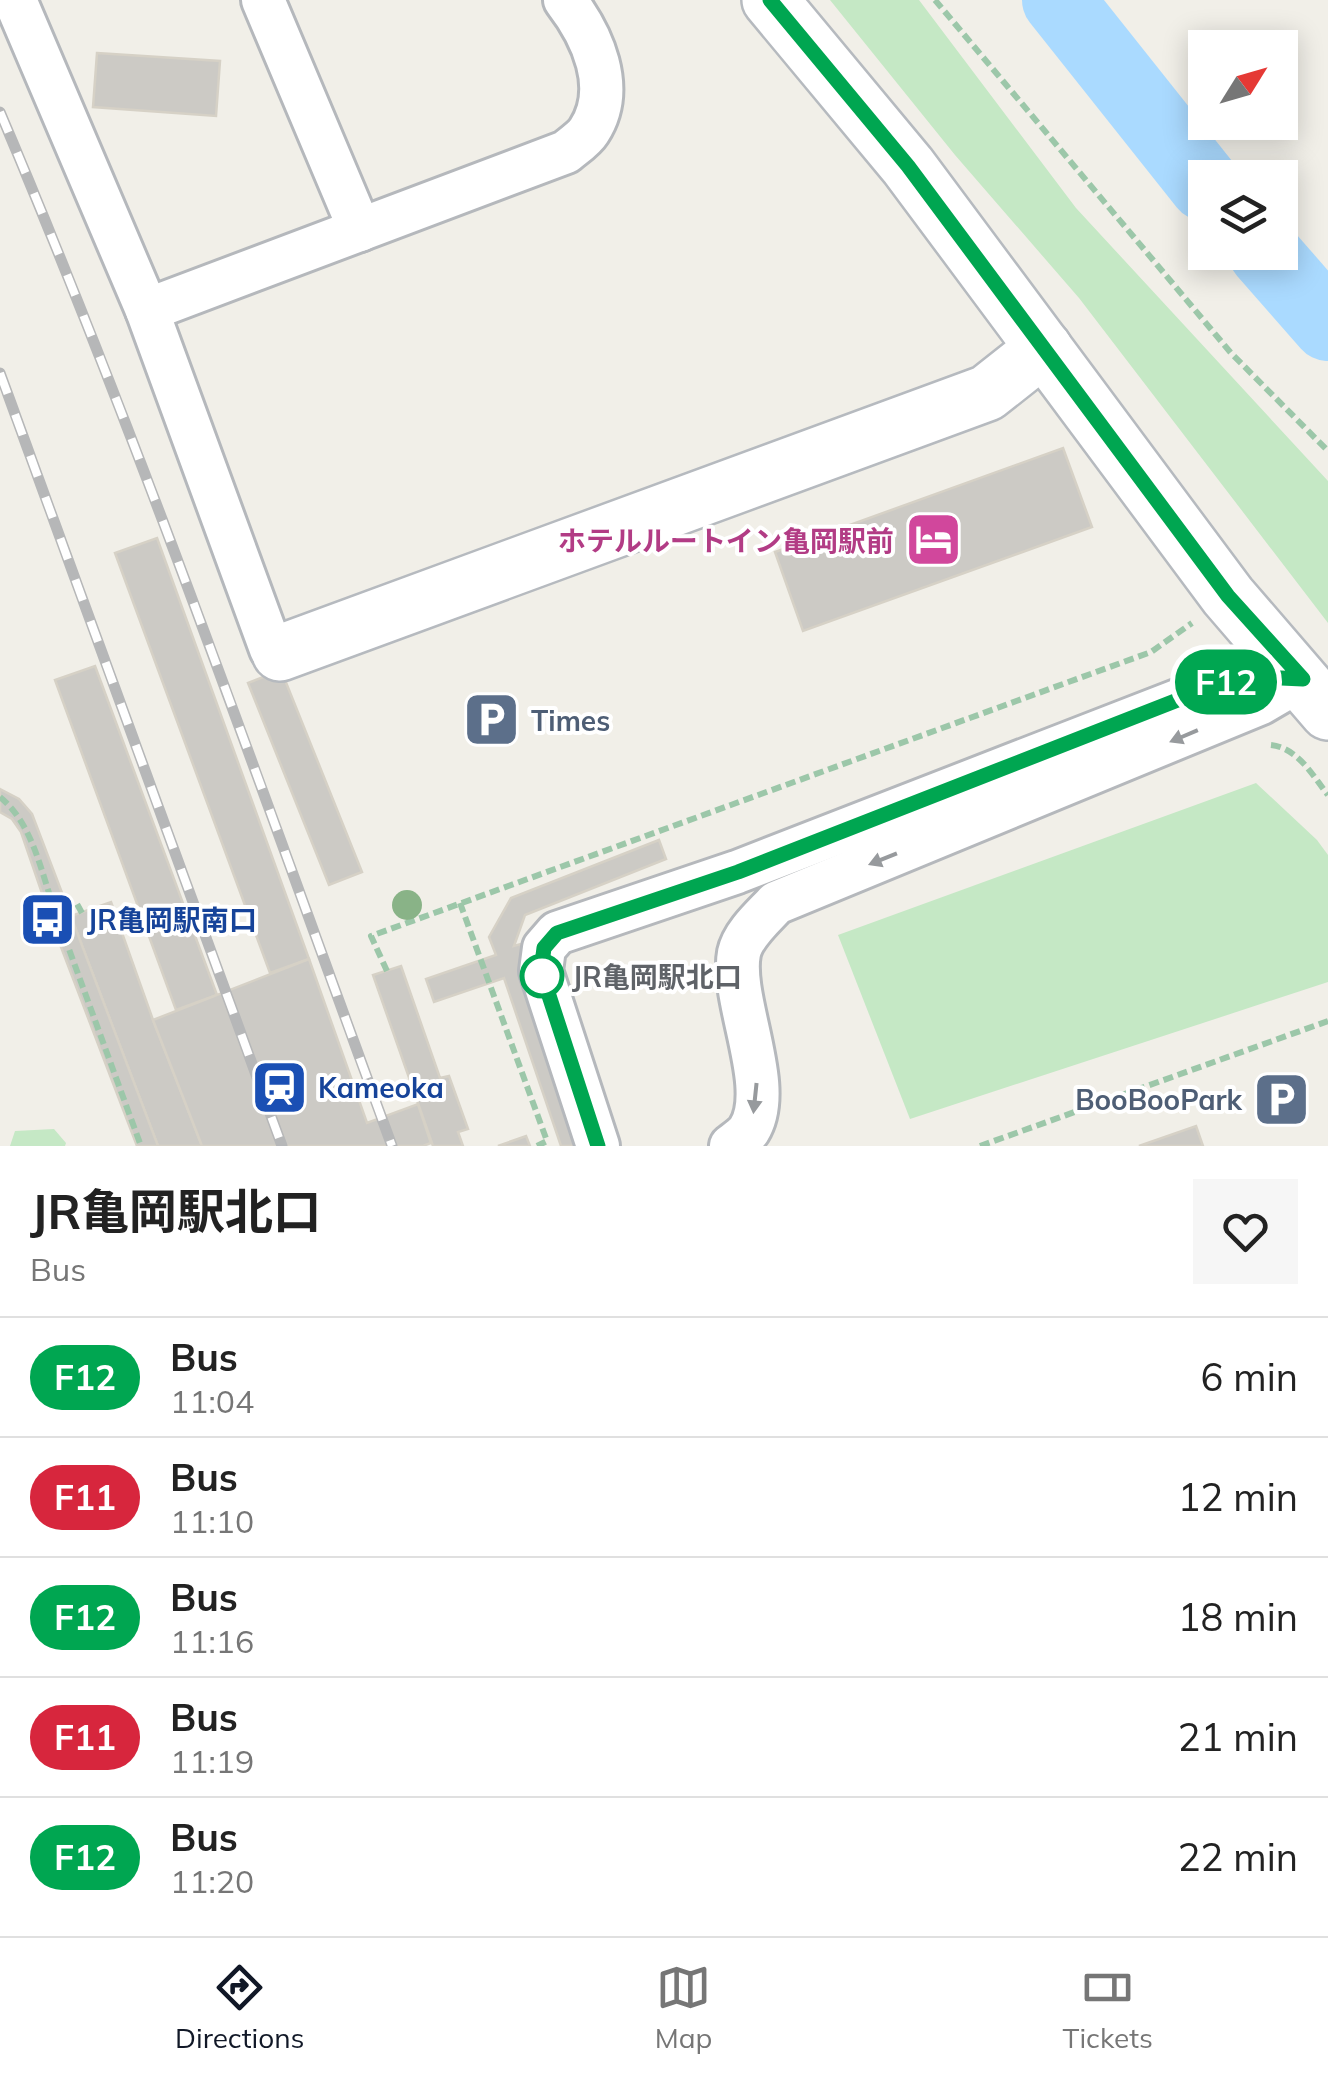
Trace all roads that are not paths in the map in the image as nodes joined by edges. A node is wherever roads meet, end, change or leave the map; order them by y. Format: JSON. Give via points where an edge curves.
{"nodes":[{"id":1,"x":14,"y":0,"type":"edge"},
{"id":2,"x":263,"y":0,"type":"edge"},
{"id":3,"x":565,"y":0,"type":"edge"},
{"id":4,"x":770,"y":0,"type":"edge"},
{"id":5,"x":360,"y":230,"type":"junction"},
{"id":6,"x":147,"y":310,"type":"junction"},
{"id":7,"x":1044,"y":348,"type":"junction"},
{"id":8,"x":280,"y":653,"type":"joint"},
{"id":9,"x":1315,"y":695,"type":"edge"},
{"id":10,"x":598,"y":1146,"type":"edge"},
{"id":11,"x":732,"y":1146,"type":"edge"}],
"edges":[{"from":1,"to":6,"type":"street"},
{"from":2,"to":5,"type":"street"},
{"from":3,"to":5,"type":"street","via":[[598,58],[600,97],[590,131],[566,152]]},
{"from":4,"to":7,"type":"street","via":[[908,166]]},
{"from":5,"to":6,"type":"street"},
{"from":6,"to":8,"type":"street","via":[[271,649]]},
{"from":7,"to":8,"type":"street","via":[[987,393]]},
{"from":7,"to":9,"type":"street","via":[[1228,596]]},
{"from":9,"to":10,"type":"street","via":[[1239,676],[738,872],[557,933],[544,948],[541,971]]},
{"from":9,"to":11,"type":"street","one_way":true,"via":[[1262,703],[776,903],[739,950],[758,1092],[749,1130]]}]}
